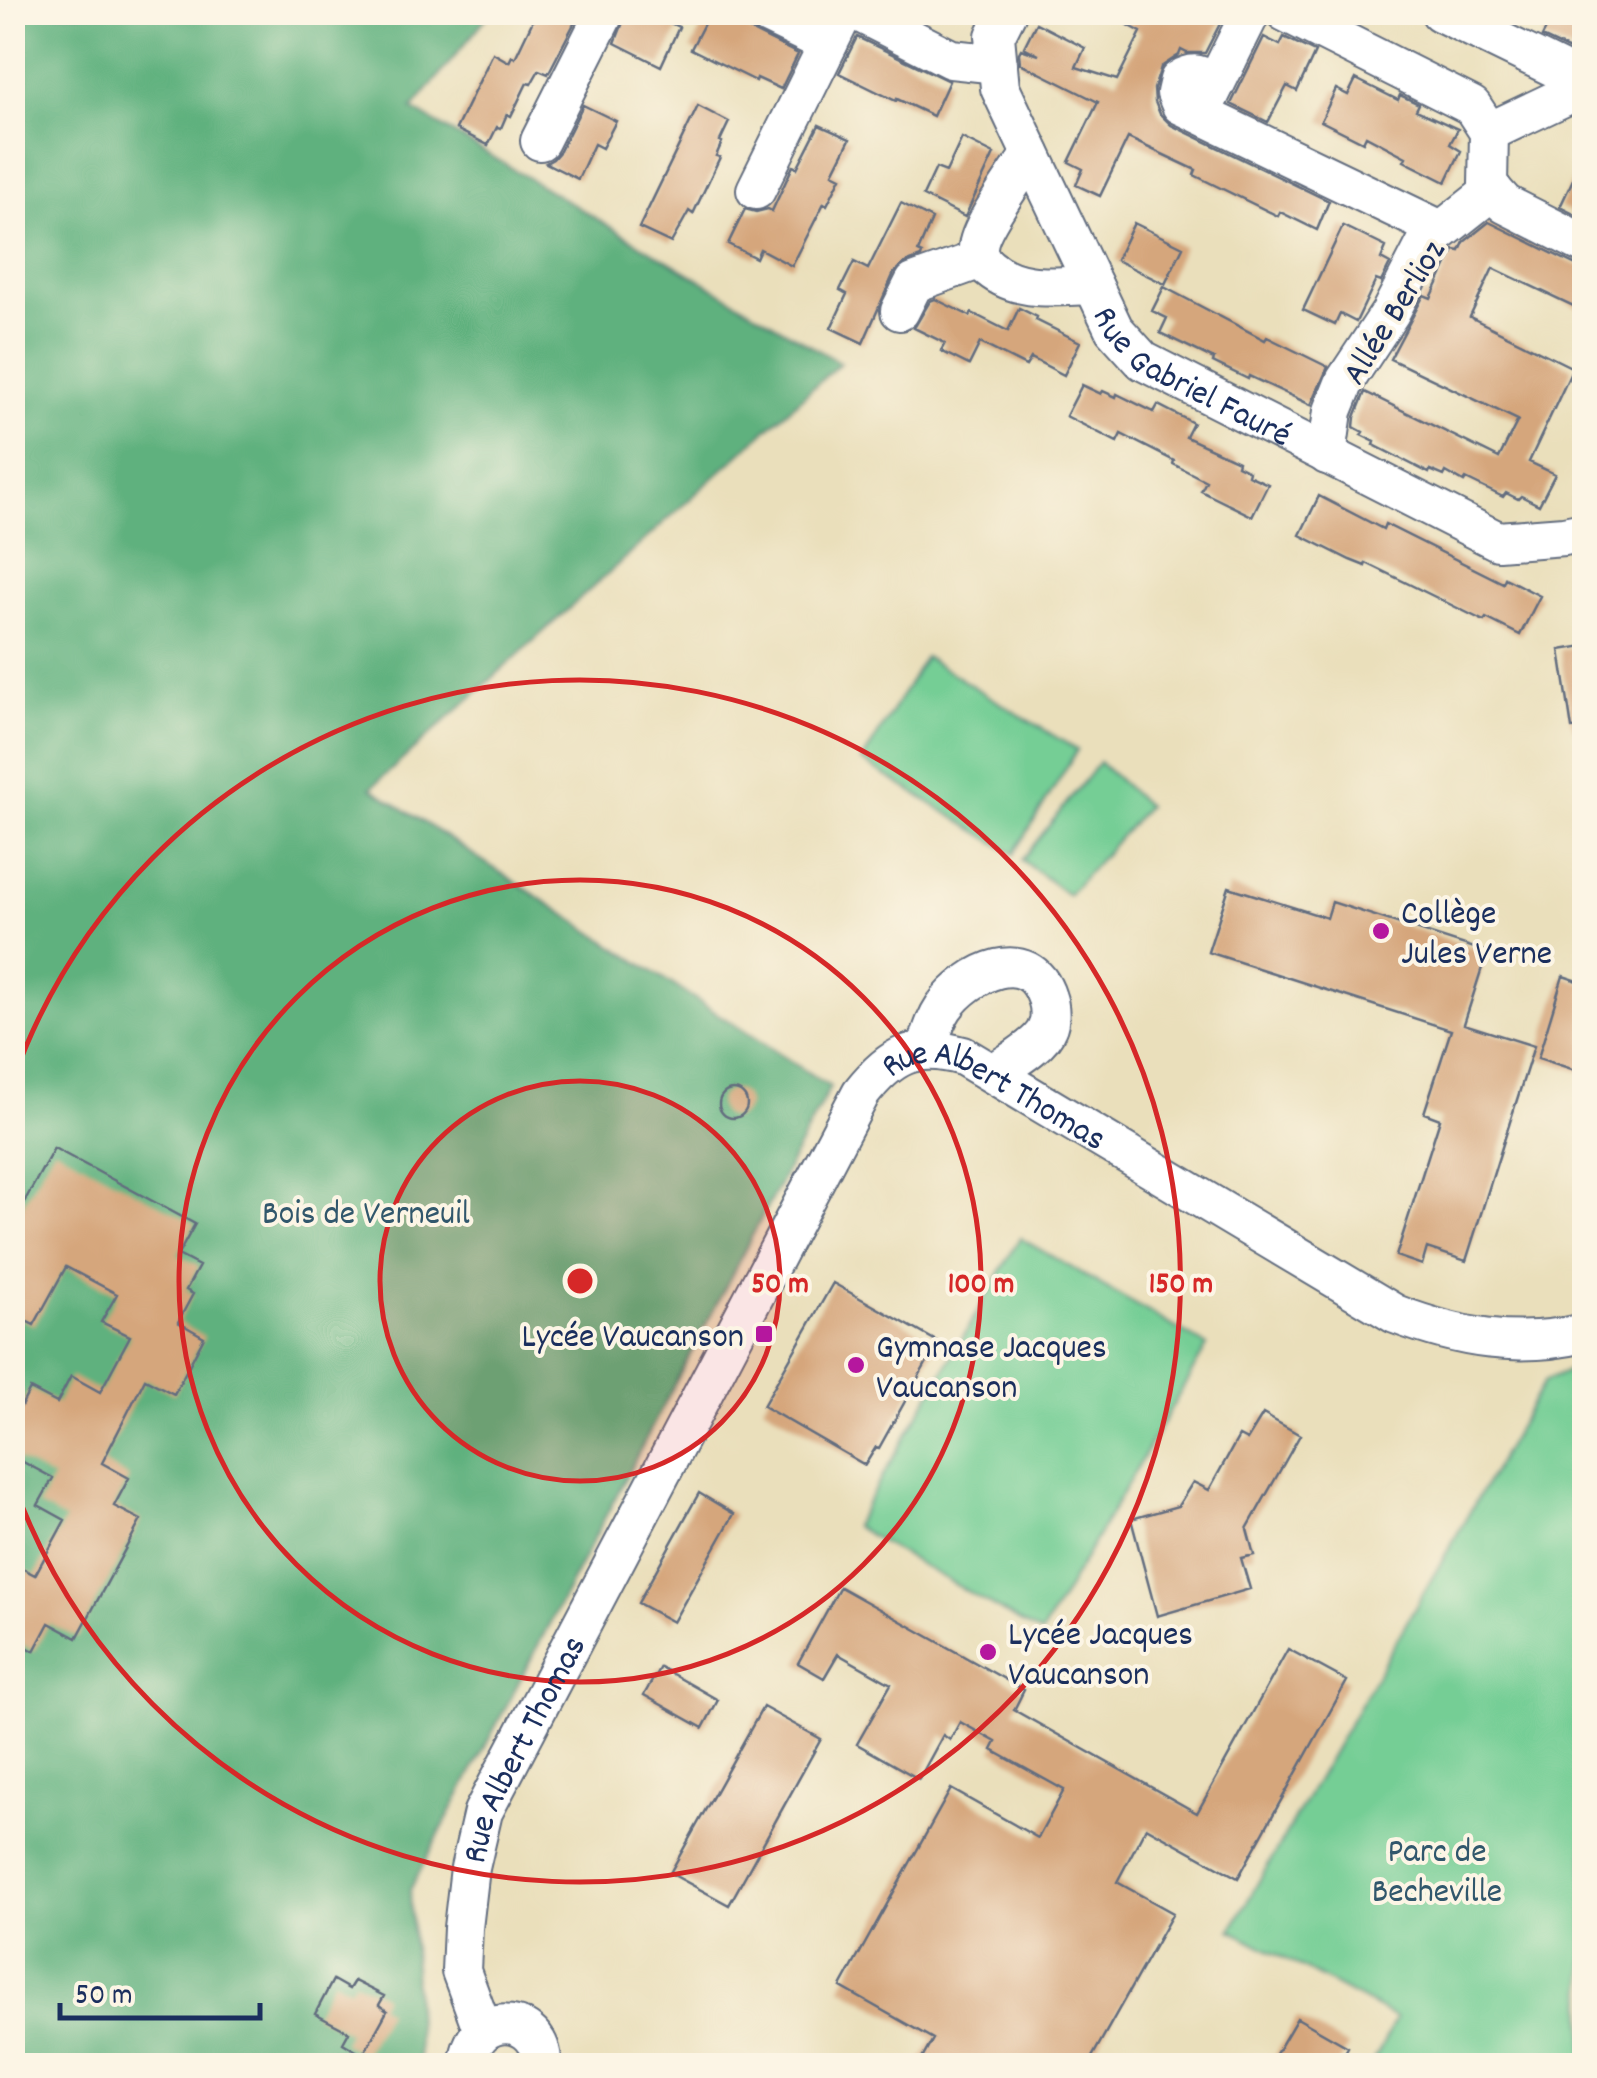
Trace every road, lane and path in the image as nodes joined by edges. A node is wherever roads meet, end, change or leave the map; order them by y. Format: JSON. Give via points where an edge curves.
{"nodes":[{"id":1,"x":605,"y":12,"type":"edge"},
{"id":2,"x":762,"y":12,"type":"edge"},
{"id":3,"x":858,"y":12,"type":"edge"},
{"id":4,"x":1006,"y":12,"type":"edge"},
{"id":5,"x":1251,"y":12,"type":"edge"},
{"id":6,"x":1285,"y":12,"type":"edge"},
{"id":7,"x":1440,"y":12,"type":"edge"},
{"id":8,"x":836,"y":28,"type":"edge"},
{"id":9,"x":998,"y":64,"type":"junction"},
{"id":10,"x":1584,"y":84,"type":"edge"},
{"id":11,"x":1489,"y":132,"type":"junction"},
{"id":12,"x":540,"y":141,"type":"dead end"},
{"id":13,"x":1031,"y":154,"type":"junction"},
{"id":14,"x":756,"y":190,"type":"dead end"},
{"id":15,"x":1493,"y":190,"type":"junction"},
{"id":16,"x":1440,"y":230,"type":"junction"},
{"id":17,"x":1584,"y":244,"type":"edge"},
{"id":18,"x":981,"y":258,"type":"junction"},
{"id":19,"x":1093,"y":285,"type":"junction"},
{"id":20,"x":900,"y":311,"type":"dead end"},
{"id":21,"x":1327,"y":455,"type":"junction"},
{"id":22,"x":1584,"y":532,"type":"edge"},
{"id":23,"x":926,"y":1050,"type":"junction"},
{"id":24,"x":994,"y":1073,"type":"junction"},
{"id":25,"x":1584,"y":1333,"type":"edge"},
{"id":26,"x":476,"y":2048,"type":"edge"},
{"id":27,"x":542,"y":2066,"type":"edge"}],
"edges":[{"from":1,"to":12,"type":"street"},
{"from":2,"to":8,"type":"street"},
{"from":3,"to":9,"type":"street","via":[[952,59]]},
{"from":4,"to":9,"type":"street","name":"Rue Gabriel Fauré","via":[[995,36]]},
{"from":5,"to":16,"type":"street","via":[[1208,98]]},
{"from":6,"to":11,"type":"street","via":[[1472,106]]},
{"from":7,"to":10,"type":"street"},
{"from":8,"to":14,"type":"street"},
{"from":9,"to":13,"type":"street","name":"Rue Gabriel Fauré","via":[[1000,88]]},
{"from":10,"to":11,"type":"street"},
{"from":11,"to":15,"type":"street"},
{"from":13,"to":18,"type":"street","via":[[984,230]]},
{"from":13,"to":19,"type":"street","name":"Rue Gabriel Fauré"},
{"from":15,"to":16,"type":"street","name":"Allée Berlioz"},
{"from":15,"to":17,"type":"street","via":[[1505,204]]},
{"from":16,"to":21,"type":"street","name":"Allée Berlioz","via":[[1345,381]]},
{"from":18,"to":19,"type":"street","via":[[1002,279],[1024,286]]},
{"from":18,"to":20,"type":"street","via":[[914,283]]},
{"from":19,"to":21,"type":"street","name":"Rue Gabriel Fauré","via":[[1114,329],[1143,361]]},
{"from":21,"to":22,"type":"street","name":"Rue Gabriel Fauré","via":[[1498,542]]},
{"from":23,"to":24,"type":"street","name":"Rue Albert Thomas","via":[[963,1056]]},
{"from":23,"to":24,"type":"street","via":[[944,1006],[982,972],[1027,970],[1050,1004],[1047,1029]]},
{"from":23,"to":26,"type":"street","name":"Rue Albert Thomas","via":[[892,1061],[861,1092],[483,1812],[470,1868],[461,1971]]},
{"from":24,"to":25,"type":"street","name":"Rue Albert Thomas","via":[[1395,1314],[1462,1336],[1539,1340]]},
{"from":26,"to":27,"type":"street","via":[[504,2024],[525,2030],[540,2047]]}]}
